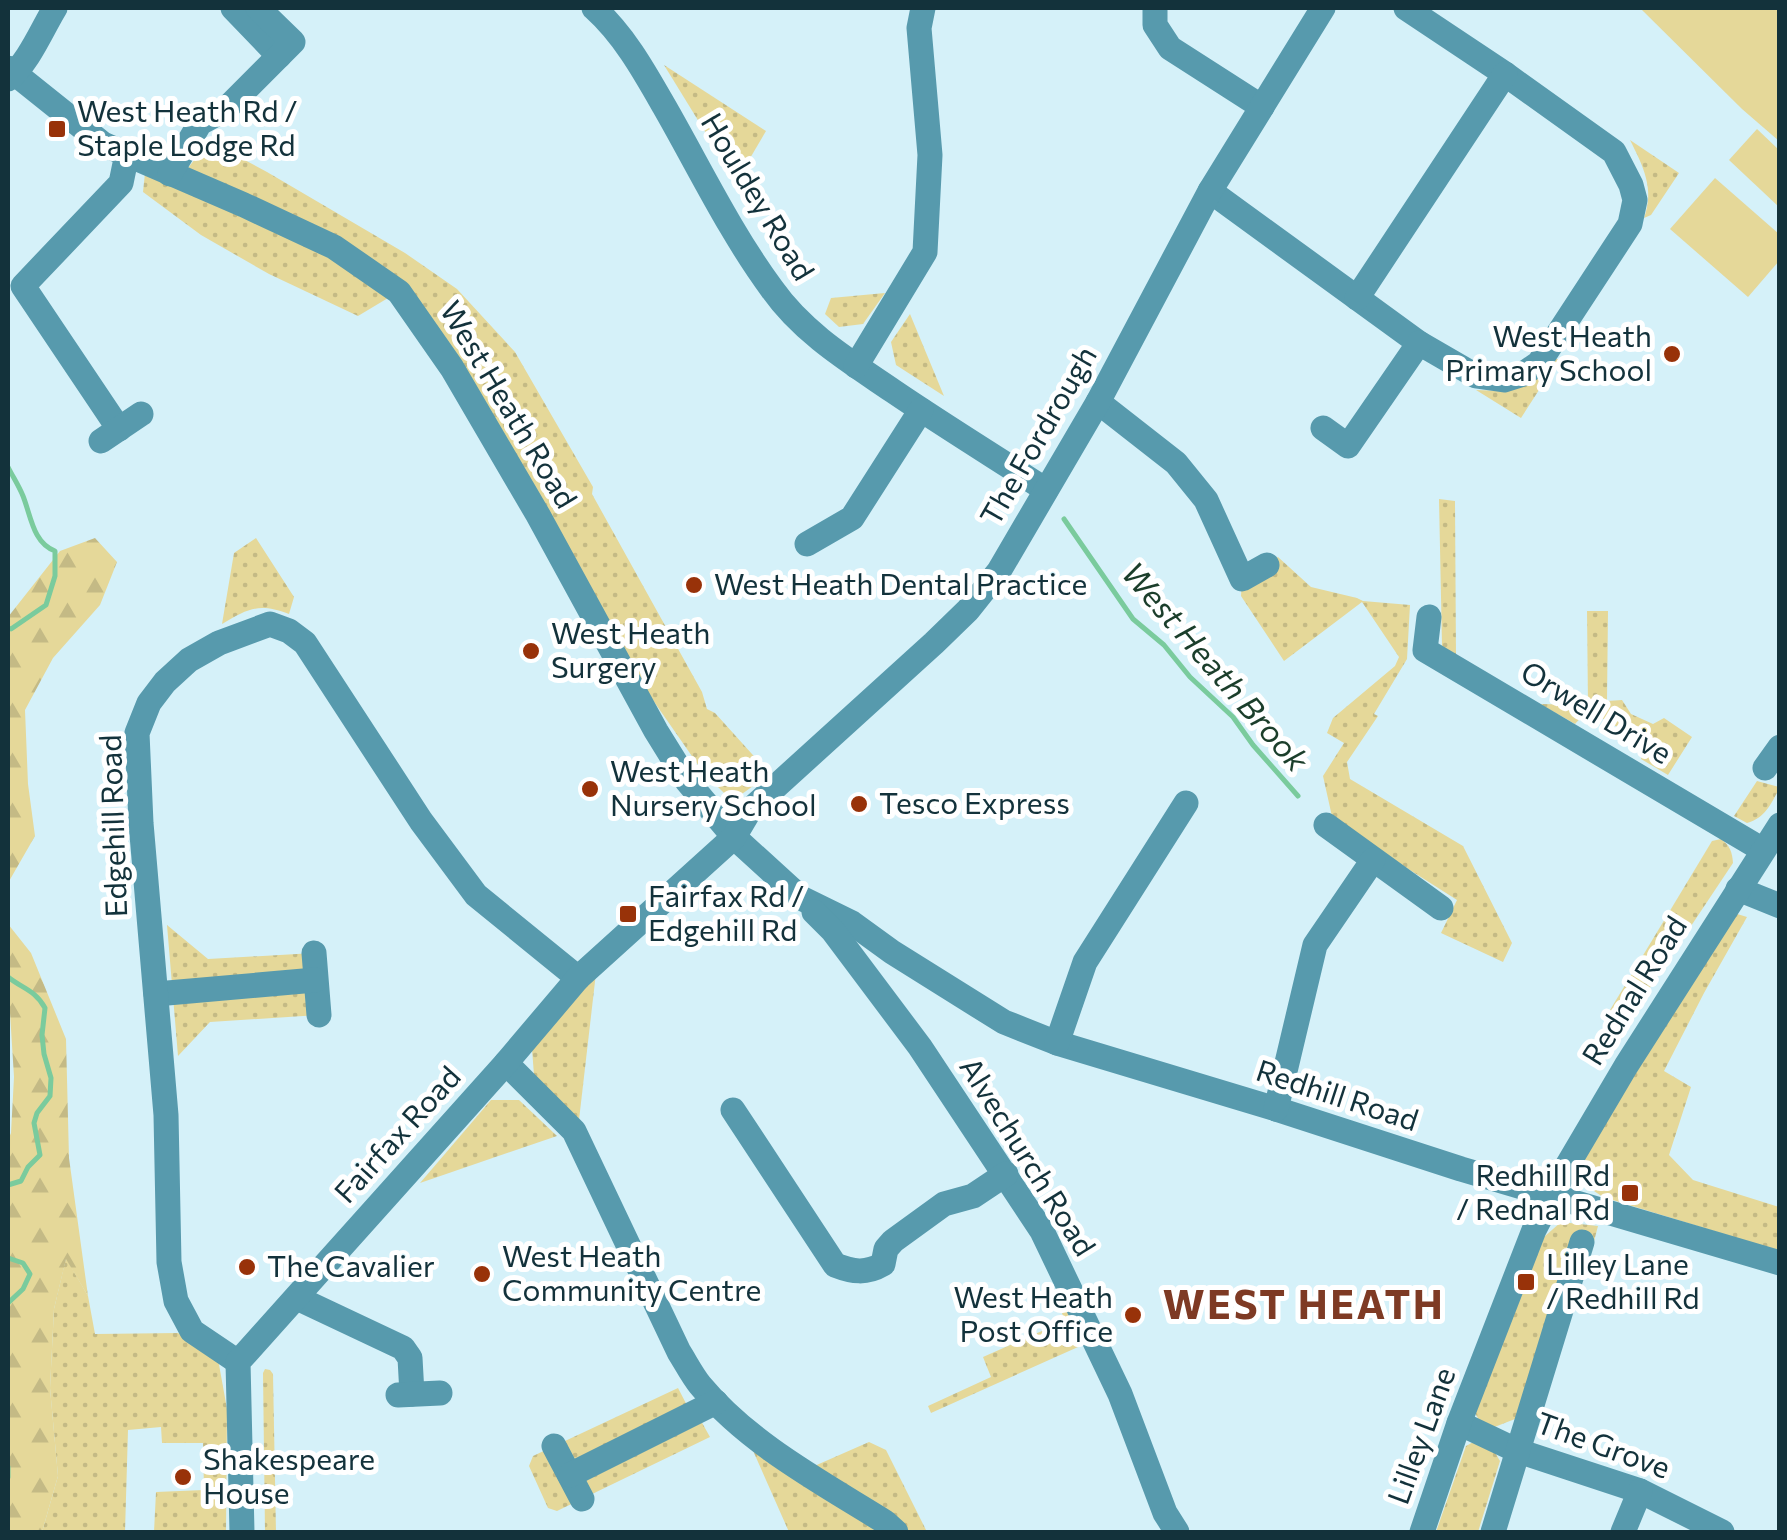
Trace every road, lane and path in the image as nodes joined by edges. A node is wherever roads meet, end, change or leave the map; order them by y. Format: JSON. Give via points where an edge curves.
{"nodes":[{"id":1,"x":55,"y":8,"type":"edge"},
{"id":2,"x":233,"y":8,"type":"edge"},
{"id":3,"x":258,"y":8,"type":"edge"},
{"id":4,"x":923,"y":8,"type":"edge"},
{"id":5,"x":1155,"y":8,"type":"edge"},
{"id":6,"x":1322,"y":8,"type":"edge"},
{"id":7,"x":1406,"y":8,"type":"edge"},
{"id":8,"x":610,"y":13,"type":"edge"},
{"id":9,"x":279,"y":56,"type":"junction"},
{"id":10,"x":10,"y":74,"type":"edge"},
{"id":11,"x":1505,"y":74,"type":"junction"},
{"id":12,"x":1262,"y":107,"type":"junction"},
{"id":13,"x":127,"y":154,"type":"junction"},
{"id":14,"x":170,"y":174,"type":"junction"},
{"id":15,"x":1210,"y":192,"type":"junction"},
{"id":16,"x":1357,"y":298,"type":"junction"},
{"id":17,"x":1418,"y":342,"type":"junction"},
{"id":18,"x":856,"y":366,"type":"junction"},
{"id":19,"x":1098,"y":402,"type":"junction"},
{"id":20,"x":921,"y":410,"type":"junction"},
{"id":21,"x":141,"y":414,"type":"dead end"},
{"id":22,"x":1324,"y":428,"type":"dead end"},
{"id":23,"x":1046,"y":490,"type":"junction"},
{"id":24,"x":806,"y":544,"type":"dead end"},
{"id":25,"x":1267,"y":564,"type":"dead end"},
{"id":26,"x":1429,"y":616,"type":"dead end"},
{"id":27,"x":1186,"y":802,"type":"dead end"},
{"id":28,"x":1780,"y":825,"type":"edge"},
{"id":29,"x":1326,"y":826,"type":"dead end"},
{"id":30,"x":734,"y":837,"type":"junction"},
{"id":31,"x":1763,"y":850,"type":"junction"},
{"id":32,"x":1373,"y":860,"type":"junction"},
{"id":33,"x":1738,"y":889,"type":"junction"},
{"id":34,"x":800,"y":898,"type":"junction"},
{"id":35,"x":1780,"y":906,"type":"edge"},
{"id":36,"x":1441,"y":908,"type":"dead end"},
{"id":37,"x":892,"y":952,"type":"junction"},
{"id":38,"x":314,"y":953,"type":"dead end"},
{"id":39,"x":866,"y":974,"type":"junction"},
{"id":40,"x":578,"y":978,"type":"junction"},
{"id":41,"x":315,"y":980,"type":"junction"},
{"id":42,"x":156,"y":994,"type":"junction"},
{"id":43,"x":319,"y":1015,"type":"dead end"},
{"id":44,"x":1057,"y":1043,"type":"junction"},
{"id":45,"x":506,"y":1063,"type":"junction"},
{"id":46,"x":1276,"y":1109,"type":"junction"},
{"id":47,"x":733,"y":1110,"type":"dead end"},
{"id":48,"x":1006,"y":1174,"type":"junction"},
{"id":49,"x":1552,"y":1196,"type":"junction"},
{"id":50,"x":1582,"y":1242,"type":"dead end"},
{"id":51,"x":1780,"y":1263,"type":"edge"},
{"id":52,"x":297,"y":1298,"type":"junction"},
{"id":53,"x":238,"y":1362,"type":"junction"},
{"id":54,"x":440,"y":1392,"type":"dead end"},
{"id":55,"x":716,"y":1402,"type":"junction"},
{"id":56,"x":1459,"y":1423,"type":"junction"},
{"id":57,"x":554,"y":1446,"type":"dead end"},
{"id":58,"x":1518,"y":1451,"type":"junction"},
{"id":59,"x":570,"y":1475,"type":"junction"},
{"id":60,"x":1640,"y":1490,"type":"junction"},
{"id":61,"x":582,"y":1499,"type":"dead end"},
{"id":62,"x":242,"y":1532,"type":"edge"},
{"id":63,"x":896,"y":1532,"type":"edge"},
{"id":64,"x":1177,"y":1532,"type":"edge"},
{"id":65,"x":1422,"y":1532,"type":"edge"},
{"id":66,"x":1492,"y":1532,"type":"edge"},
{"id":67,"x":1623,"y":1532,"type":"edge"},
{"id":68,"x":1722,"y":1532,"type":"edge"}],
"edges":[{"from":1,"to":10,"type":"street"},
{"from":2,"to":9,"type":"street"},
{"from":3,"to":9,"type":"street","via":[[293,42]]},
{"from":4,"to":18,"type":"street","via":[[930,155],[925,252]]},
{"from":5,"to":12,"type":"street","via":[[1154,25],[1170,48]]},
{"from":6,"to":12,"type":"street","name":"The Fordrough"},
{"from":7,"to":11,"type":"street"},
{"from":8,"to":18,"type":"street","name":"Houldey Road","via":[[771,288],[813,334]]},
{"from":9,"to":14,"type":"street","via":[[226,109],[200,122]]},
{"from":10,"to":13,"type":"street","name":"West Heath Road","via":[[102,144]]},
{"from":11,"to":16,"type":"street"},
{"from":11,"to":17,"type":"street","via":[[1614,152],[1631,185],[1630,224],[1540,363],[1523,374],[1504,380],[1476,376]]},
{"from":12,"to":15,"type":"street","name":"The Fordrough"},
{"from":13,"to":14,"type":"street","name":"West Heath Road"},
{"from":13,"to":21,"type":"street","via":[[121,183],[23,286],[110,435]]},
{"from":14,"to":30,"type":"street","name":"West Heath Road","via":[[334,246],[399,292],[452,368],[656,731]]},
{"from":15,"to":16,"type":"street"},
{"from":15,"to":19,"type":"street","name":"The Fordrough"},
{"from":16,"to":17,"type":"street"},
{"from":17,"to":22,"type":"street","via":[[1348,446]]},
{"from":18,"to":20,"type":"street","name":"Houldey Road"},
{"from":19,"to":23,"type":"street","name":"The Fordrough"},
{"from":19,"to":25,"type":"street","via":[[1176,463],[1206,500],[1242,580]]},
{"from":20,"to":23,"type":"street","name":"Houldey Road"},
{"from":20,"to":24,"type":"street","via":[[852,518]]},
{"from":23,"to":30,"type":"street","name":"The Fordrough","via":[[968,610],[750,810]]},
{"from":26,"to":31,"type":"street","name":"Orwell Drive","via":[[1425,650]]},
{"from":27,"to":44,"type":"street","via":[[1086,962]]},
{"from":28,"to":31,"type":"street","name":"Rednal Road"},
{"from":29,"to":32,"type":"street"},
{"from":30,"to":34,"type":"street","name":"Redhill Road"},
{"from":30,"to":40,"type":"street","name":"Fairfax Road"},
{"from":31,"to":33,"type":"street","name":"Rednal Road"},
{"from":32,"to":36,"type":"street"},
{"from":32,"to":46,"type":"street","via":[[1315,945]]},
{"from":33,"to":35,"type":"street"},
{"from":33,"to":49,"type":"street","name":"Rednal Road"},
{"from":34,"to":37,"type":"street","name":"Redhill Road"},
{"from":34,"to":39,"type":"street","name":"Alvechurch Road"},
{"from":37,"to":39,"type":"street"},
{"from":37,"to":44,"type":"street","name":"Redhill Road","via":[[1004,1022]]},
{"from":38,"to":41,"type":"street"},
{"from":39,"to":48,"type":"street","name":"Alvechurch Road"},
{"from":40,"to":42,"type":"street","name":"Edgehill Road","via":[[476,895],[305,643],[270,624],[219,643],[174,672],[149,703],[137,733]]},
{"from":40,"to":45,"type":"street","name":"Fairfax Road"},
{"from":41,"to":42,"type":"street"},
{"from":41,"to":43,"type":"street"},
{"from":42,"to":53,"type":"street","name":"Edgehill Road","via":[[176,1301],[192,1331]]},
{"from":44,"to":46,"type":"street","name":"Redhill Road"},
{"from":45,"to":52,"type":"street","name":"Fairfax Road"},
{"from":45,"to":55,"type":"street","via":[[574,1131],[679,1352]]},
{"from":46,"to":49,"type":"street","name":"Redhill Road"},
{"from":47,"to":48,"type":"street","via":[[835,1265],[860,1272],[893,1269],[886,1248],[893,1241],[944,1204],[973,1196]]},
{"from":48,"to":64,"type":"street","name":"Alvechurch Road","via":[[1084,1318]]},
{"from":49,"to":51,"type":"street","name":"Redhill Road"},
{"from":49,"to":56,"type":"street","name":"Lilley Lane"},
{"from":50,"to":58,"type":"street"},
{"from":52,"to":53,"type":"street","name":"Fairfax Road"},
{"from":52,"to":54,"type":"street","via":[[402,1348],[410,1358],[405,1394]]},
{"from":53,"to":62,"type":"street"},
{"from":55,"to":59,"type":"street"},
{"from":55,"to":63,"type":"street","via":[[743,1428]]},
{"from":56,"to":58,"type":"street","name":"The Grove"},
{"from":56,"to":65,"type":"street","name":"Lilley Lane"},
{"from":57,"to":59,"type":"street"},
{"from":58,"to":60,"type":"street","name":"The Grove"},
{"from":58,"to":66,"type":"street"},
{"from":59,"to":61,"type":"street"},
{"from":60,"to":67,"type":"street"},
{"from":60,"to":68,"type":"street","name":"The Grove"}]}
